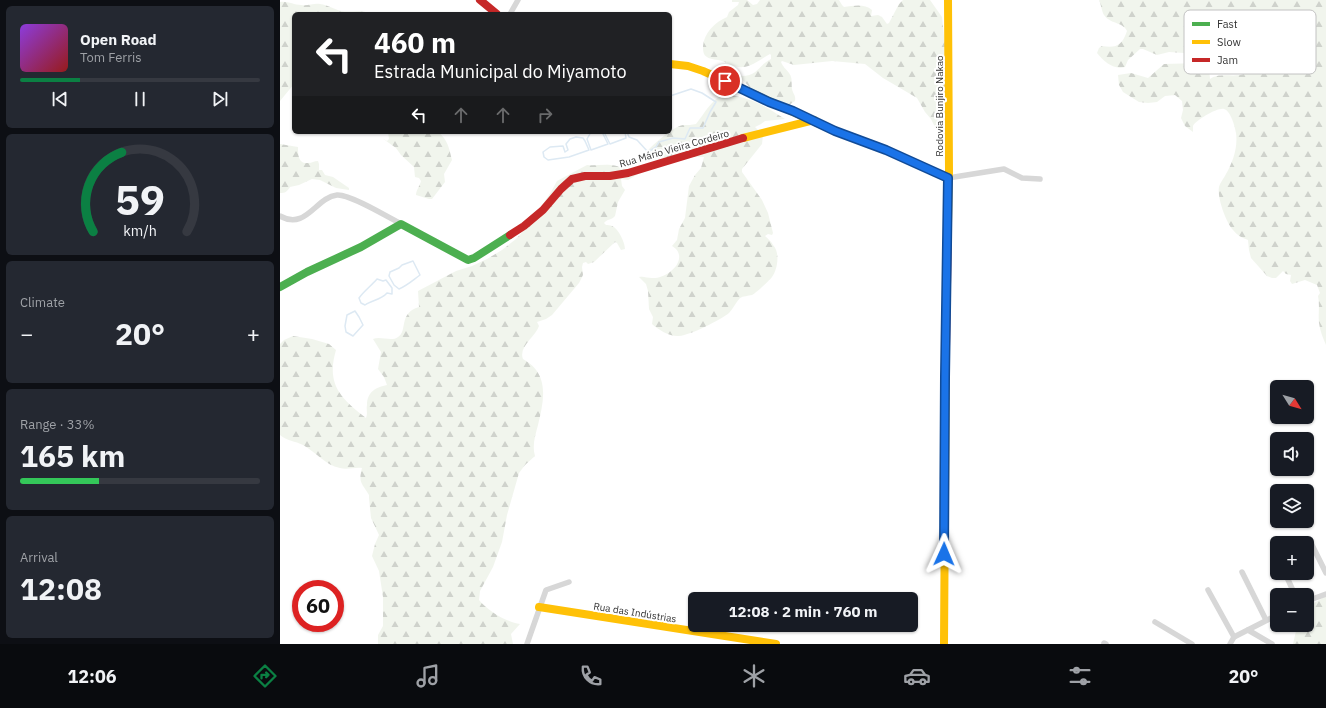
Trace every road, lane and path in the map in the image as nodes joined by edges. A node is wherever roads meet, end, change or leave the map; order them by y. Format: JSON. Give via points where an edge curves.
{"nodes":[{"id":1,"x":480,"y":0,"type":"edge"},
{"id":2,"x":518,"y":0,"type":"edge"},
{"id":3,"x":948,"y":0,"type":"edge"},
{"id":4,"x":495,"y":12,"type":"edge"},
{"id":5,"x":511,"y":12,"type":"edge"},
{"id":6,"x":672,"y":64,"type":"edge"},
{"id":7,"x":814,"y":120,"type":"junction"},
{"id":8,"x":948,"y":178,"type":"junction"},
{"id":9,"x":1040,"y":179,"type":"dead end"},
{"id":10,"x":280,"y":216,"type":"edge"},
{"id":11,"x":401,"y":224,"type":"junction"},
{"id":12,"x":280,"y":287,"type":"edge"},
{"id":13,"x":1314,"y":549,"type":"edge"},
{"id":14,"x":1242,"y":572,"type":"dead end"},
{"id":15,"x":1326,"y":573,"type":"edge"},
{"id":16,"x":569,"y":582,"type":"dead end"},
{"id":17,"x":1208,"y":590,"type":"dead end"},
{"id":18,"x":1326,"y":594,"type":"edge"},
{"id":19,"x":1314,"y":598,"type":"edge"},
{"id":20,"x":539,"y":607,"type":"junction"},
{"id":21,"x":1270,"y":618,"type":"edge"},
{"id":22,"x":1266,"y":620,"type":"junction"},
{"id":23,"x":1155,"y":622,"type":"dead end"},
{"id":24,"x":1248,"y":630,"type":"junction"},
{"id":25,"x":1234,"y":638,"type":"junction"},
{"id":26,"x":527,"y":644,"type":"edge"},
{"id":27,"x":776,"y":644,"type":"edge"},
{"id":28,"x":944,"y":644,"type":"edge"},
{"id":29,"x":1192,"y":644,"type":"edge"},
{"id":30,"x":1230,"y":644,"type":"edge"},
{"id":31,"x":1272,"y":644,"type":"edge"}],
"edges":[{"from":1,"to":4,"type":"street"},
{"from":2,"to":5,"type":"street"},
{"from":3,"to":8,"type":"street","name":"Rodovia Bunjiro Nakao"},
{"from":6,"to":7,"type":"street","via":[[703,71]]},
{"from":7,"to":8,"type":"street"},
{"from":7,"to":11,"type":"street","name":"Rua Mário Vieira Cordeiro","via":[[750,136],[628,173],[572,179],[524,226],[468,260]]},
{"from":8,"to":9,"type":"street","via":[[1004,169],[1022,178]]},
{"from":8,"to":28,"type":"street","name":"Rodovia Bunjiro Nakao"},
{"from":10,"to":11,"type":"street","via":[[290,220],[297,219],[338,194]]},
{"from":11,"to":12,"type":"street"},
{"from":13,"to":15,"type":"street"},
{"from":14,"to":22,"type":"street"},
{"from":16,"to":20,"type":"street","via":[[546,590]]},
{"from":17,"to":25,"type":"street"},
{"from":18,"to":19,"type":"street"},
{"from":20,"to":26,"type":"street"},
{"from":20,"to":27,"type":"street","name":"Rua das Indústrias"},
{"from":21,"to":22,"type":"street"},
{"from":22,"to":24,"type":"street"},
{"from":23,"to":29,"type":"street"},
{"from":24,"to":25,"type":"street"},
{"from":24,"to":31,"type":"street"},
{"from":25,"to":30,"type":"street"}]}
